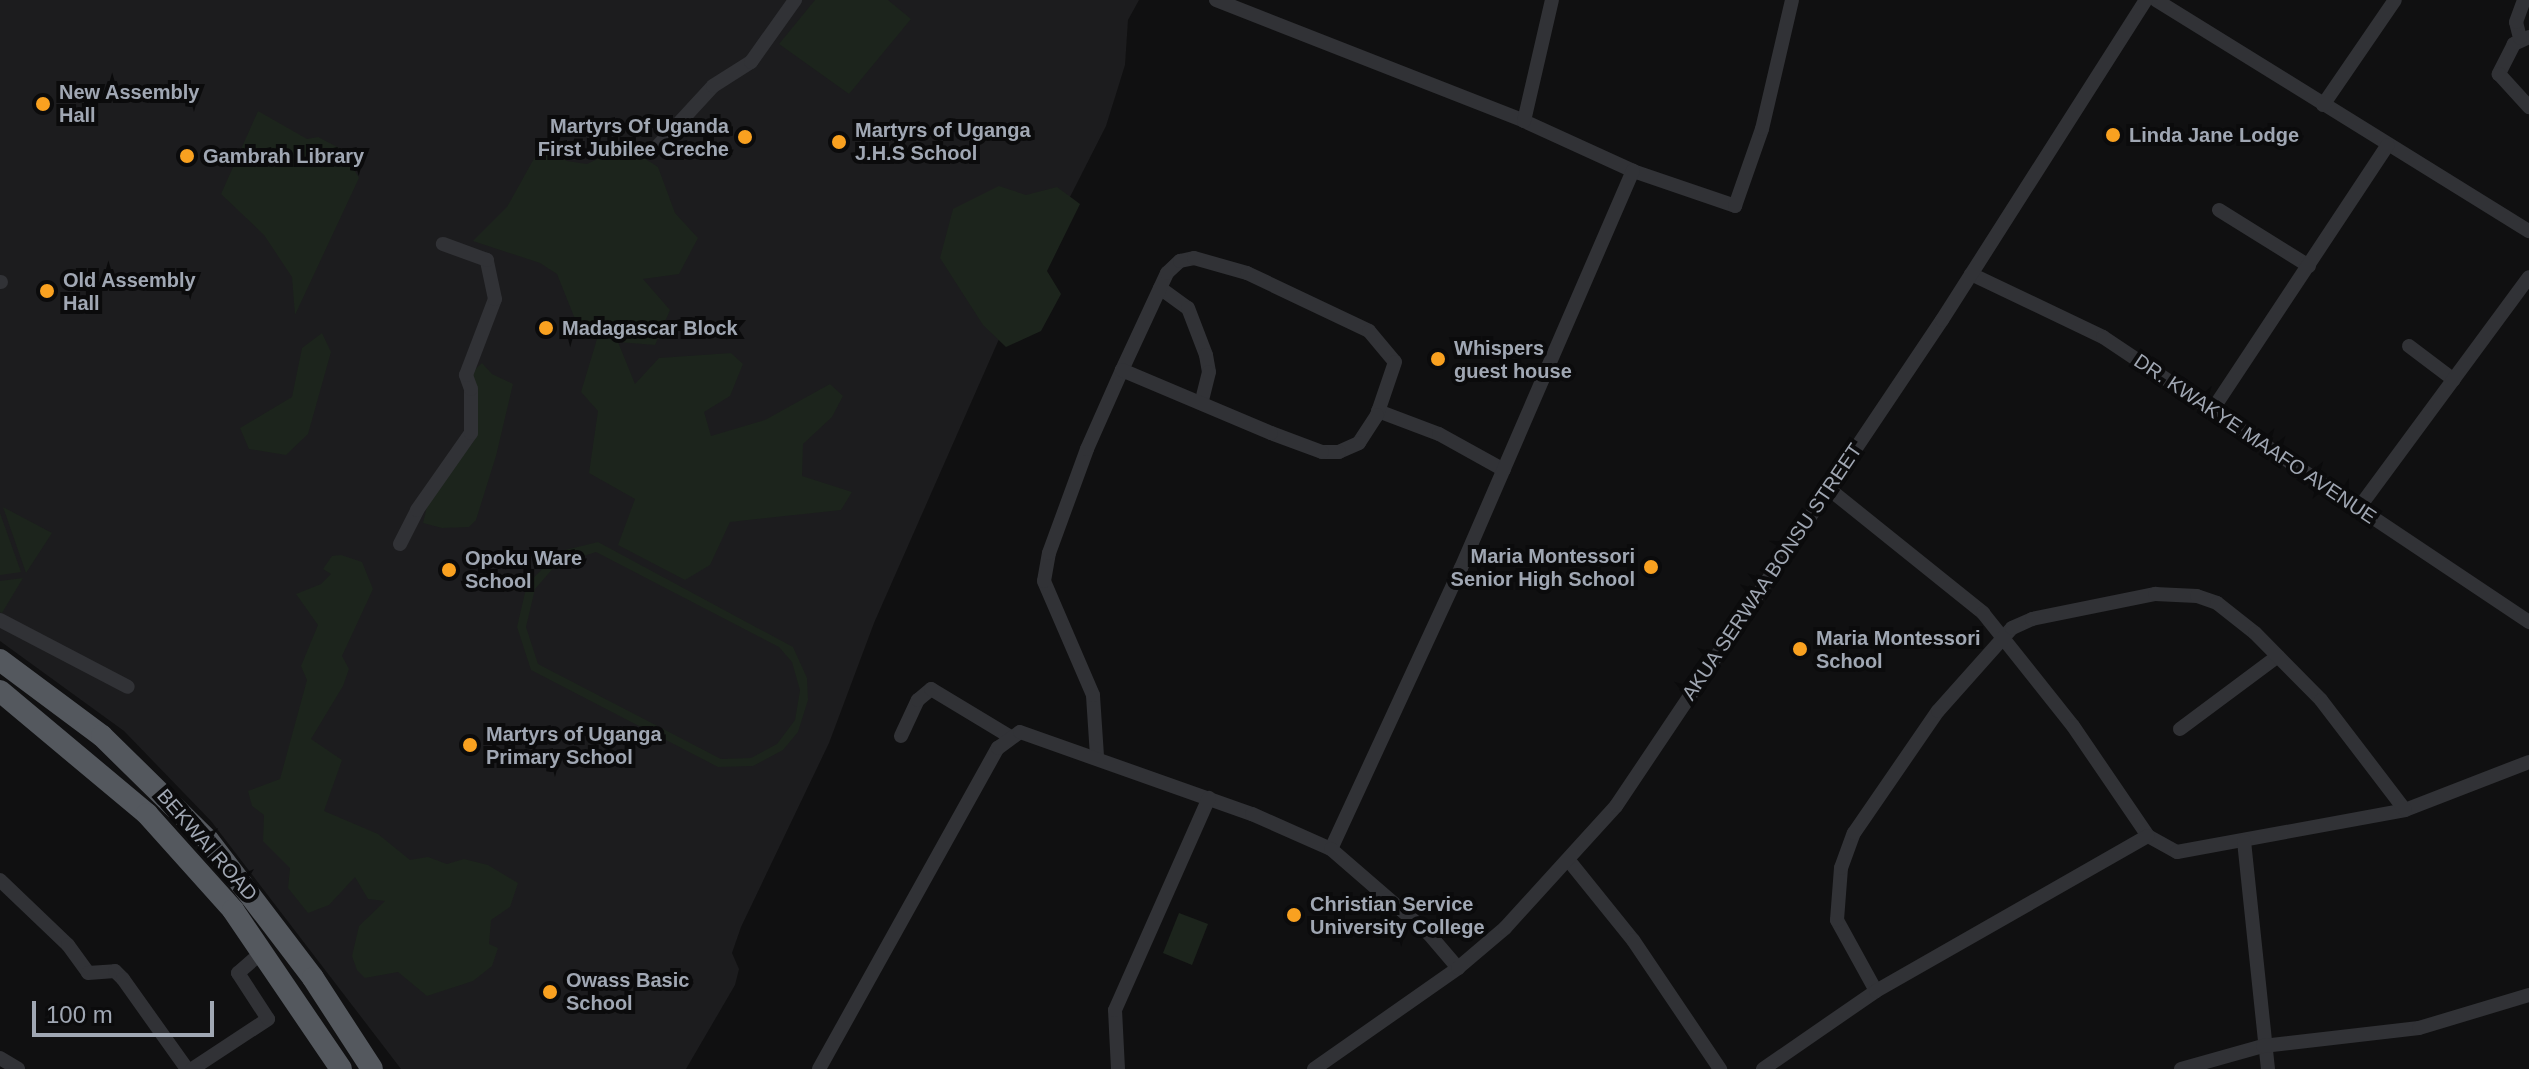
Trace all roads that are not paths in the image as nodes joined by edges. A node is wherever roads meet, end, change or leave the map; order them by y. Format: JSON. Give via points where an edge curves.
{"nodes":[{"id":1,"x":795,"y":0,"type":"edge"},
{"id":2,"x":1216,"y":0,"type":"edge"},
{"id":3,"x":1552,"y":0,"type":"edge"},
{"id":4,"x":1792,"y":0,"type":"edge"},
{"id":5,"x":2146,"y":0,"type":"edge"},
{"id":6,"x":2156,"y":0,"type":"edge"},
{"id":7,"x":2395,"y":0,"type":"edge"},
{"id":8,"x":2524,"y":0,"type":"edge"},
{"id":9,"x":2525,"y":38,"type":"edge"},
{"id":10,"x":2323,"y":105,"type":"junction"},
{"id":11,"x":2529,"y":107,"type":"edge"},
{"id":12,"x":1524,"y":121,"type":"junction"},
{"id":13,"x":2388,"y":145,"type":"junction"},
{"id":14,"x":656,"y":148,"type":"dead end"},
{"id":15,"x":1633,"y":171,"type":"junction"},
{"id":16,"x":2219,"y":210,"type":"dead end"},
{"id":17,"x":2529,"y":231,"type":"edge"},
{"id":18,"x":443,"y":244,"type":"dead end"},
{"id":19,"x":2309,"y":266,"type":"junction"},
{"id":20,"x":1971,"y":274,"type":"junction"},
{"id":21,"x":2529,"y":277,"type":"edge"},
{"id":22,"x":1160,"y":288,"type":"junction"},
{"id":23,"x":2409,"y":346,"type":"dead end"},
{"id":24,"x":1122,"y":370,"type":"junction"},
{"id":25,"x":2454,"y":380,"type":"junction"},
{"id":26,"x":1201,"y":403,"type":"junction"},
{"id":27,"x":1378,"y":411,"type":"junction"},
{"id":28,"x":2211,"y":412,"type":"junction"},
{"id":29,"x":1504,"y":470,"type":"junction"},
{"id":30,"x":1829,"y":489,"type":"junction"},
{"id":31,"x":2358,"y":509,"type":"junction"},
{"id":32,"x":400,"y":544,"type":"dead end"},
{"id":33,"x":0,"y":620,"type":"edge"},
{"id":34,"x":2529,"y":622,"type":"edge"},
{"id":35,"x":2004,"y":636,"type":"junction"},
{"id":36,"x":2278,"y":656,"type":"junction"},
{"id":37,"x":0,"y":660,"type":"edge"},
{"id":38,"x":128,"y":687,"type":"dead end"},
{"id":39,"x":0,"y":691,"type":"edge"},
{"id":40,"x":2180,"y":729,"type":"dead end"},
{"id":41,"x":901,"y":736,"type":"dead end"},
{"id":42,"x":1009,"y":736,"type":"junction"},
{"id":43,"x":1097,"y":756,"type":"junction"},
{"id":44,"x":2529,"y":762,"type":"edge"},
{"id":45,"x":1209,"y":798,"type":"junction"},
{"id":46,"x":2405,"y":810,"type":"junction"},
{"id":47,"x":2148,"y":836,"type":"junction"},
{"id":48,"x":2244,"y":841,"type":"junction"},
{"id":49,"x":1331,"y":849,"type":"junction"},
{"id":50,"x":1570,"y":862,"type":"junction"},
{"id":51,"x":0,"y":880,"type":"edge"},
{"id":52,"x":263,"y":951,"type":"junction"},
{"id":53,"x":1458,"y":968,"type":"junction"},
{"id":54,"x":1876,"y":991,"type":"junction"},
{"id":55,"x":2529,"y":995,"type":"edge"},
{"id":56,"x":2263,"y":1046,"type":"junction"},
{"id":57,"x":0,"y":1058,"type":"edge"},
{"id":58,"x":18,"y":1069,"type":"edge"},
{"id":59,"x":190,"y":1069,"type":"edge"},
{"id":60,"x":341,"y":1069,"type":"edge"},
{"id":61,"x":372,"y":1069,"type":"edge"},
{"id":62,"x":819,"y":1069,"type":"edge"},
{"id":63,"x":1118,"y":1069,"type":"edge"},
{"id":64,"x":1314,"y":1069,"type":"edge"},
{"id":65,"x":1720,"y":1069,"type":"edge"},
{"id":66,"x":1763,"y":1069,"type":"edge"},
{"id":67,"x":2181,"y":1069,"type":"edge"},
{"id":68,"x":2268,"y":1069,"type":"edge"}],
"edges":[{"from":1,"to":14,"type":"street","via":[[751,62],[713,86]]},
{"from":2,"to":12,"type":"street"},
{"from":3,"to":12,"type":"street"},
{"from":4,"to":15,"type":"street","via":[[1762,129],[1735,206]]},
{"from":5,"to":20,"type":"street","name":"AKUA SERWAA BONSU STREET"},
{"from":6,"to":10,"type":"street"},
{"from":7,"to":10,"type":"street"},
{"from":8,"to":9,"type":"street","via":[[2516,22]]},
{"from":9,"to":11,"type":"street","via":[[2499,74]]},
{"from":10,"to":13,"type":"street"},
{"from":12,"to":15,"type":"street"},
{"from":13,"to":17,"type":"street"},
{"from":13,"to":19,"type":"street"},
{"from":15,"to":29,"type":"street"},
{"from":16,"to":19,"type":"street"},
{"from":18,"to":32,"type":"street","via":[[487,260],[495,299],[466,375],[471,433]]},
{"from":19,"to":28,"type":"street"},
{"from":20,"to":28,"type":"street","name":"DR. KWAKYE MAAFO AVENUE","via":[[2086,326]]},
{"from":20,"to":30,"type":"street","name":"AKUA SERWAA BONSU STREET"},
{"from":21,"to":25,"type":"street"},
{"from":22,"to":24,"type":"street"},
{"from":22,"to":26,"type":"street","via":[[1188,308],[1202,344],[1209,372]]},
{"from":22,"to":27,"type":"street","via":[[1180,261],[1208,259],[1369,331],[1388,347],[1395,362]]},
{"from":23,"to":25,"type":"street"},
{"from":24,"to":26,"type":"street"},
{"from":24,"to":43,"type":"street","via":[[1067,501],[1044,581],[1093,695]]},
{"from":25,"to":31,"type":"street"},
{"from":26,"to":27,"type":"street","via":[[1322,452],[1339,452],[1359,443]]},
{"from":27,"to":29,"type":"street","via":[[1439,434]]},
{"from":28,"to":31,"type":"street","name":"DR. KWAKYE MAAFO AVENUE"},
{"from":29,"to":49,"type":"street"},
{"from":30,"to":35,"type":"street"},
{"from":30,"to":50,"type":"street","name":"AKUA SERWAA BONSU STREET","via":[[1616,806]]},
{"from":31,"to":34,"type":"street","name":"DR. KWAKYE MAAFO AVENUE"},
{"from":33,"to":38,"type":"street"},
{"from":35,"to":36,"type":"street","via":[[2032,619],[2072,609],[2181,594],[2217,603]]},
{"from":35,"to":47,"type":"street"},
{"from":35,"to":54,"type":"street","via":[[1896,764],[1854,833],[1841,868],[1837,920]]},
{"from":36,"to":40,"type":"street"},
{"from":36,"to":46,"type":"street","via":[[2342,724]]},
{"from":37,"to":61,"type":"highway","name":"BEKWAI ROAD","via":[[102,736],[208,840],[313,978]]},
{"from":39,"to":52,"type":"highway","name":"BEKWAI ROAD","via":[[147,814]]},
{"from":41,"to":42,"type":"street","via":[[918,700],[931,689]]},
{"from":42,"to":43,"type":"street","via":[[1032,733]]},
{"from":42,"to":62,"type":"street"},
{"from":43,"to":45,"type":"street"},
{"from":44,"to":46,"type":"street"},
{"from":45,"to":49,"type":"street"},
{"from":45,"to":63,"type":"street","via":[[1115,1010]]},
{"from":46,"to":48,"type":"street"},
{"from":47,"to":48,"type":"street","via":[[2177,852]]},
{"from":47,"to":54,"type":"street"},
{"from":48,"to":56,"type":"street"},
{"from":49,"to":53,"type":"street","via":[[1429,934]]},
{"from":50,"to":53,"type":"street","name":"AKUA SERWAA BONSU STREET"},
{"from":50,"to":65,"type":"street","via":[[1633,940]]},
{"from":51,"to":59,"type":"street","via":[[68,945],[88,973],[115,971]]},
{"from":52,"to":59,"type":"street","via":[[238,973],[268,1019]]},
{"from":52,"to":60,"type":"highway","name":"BEKWAI ROAD"},
{"from":53,"to":64,"type":"street","name":"AKUA SERWAA BONSU STREET"},
{"from":54,"to":66,"type":"street"},
{"from":55,"to":56,"type":"street","via":[[2419,1028]]},
{"from":56,"to":67,"type":"street"},
{"from":56,"to":68,"type":"street"},
{"from":57,"to":58,"type":"street"}]}
